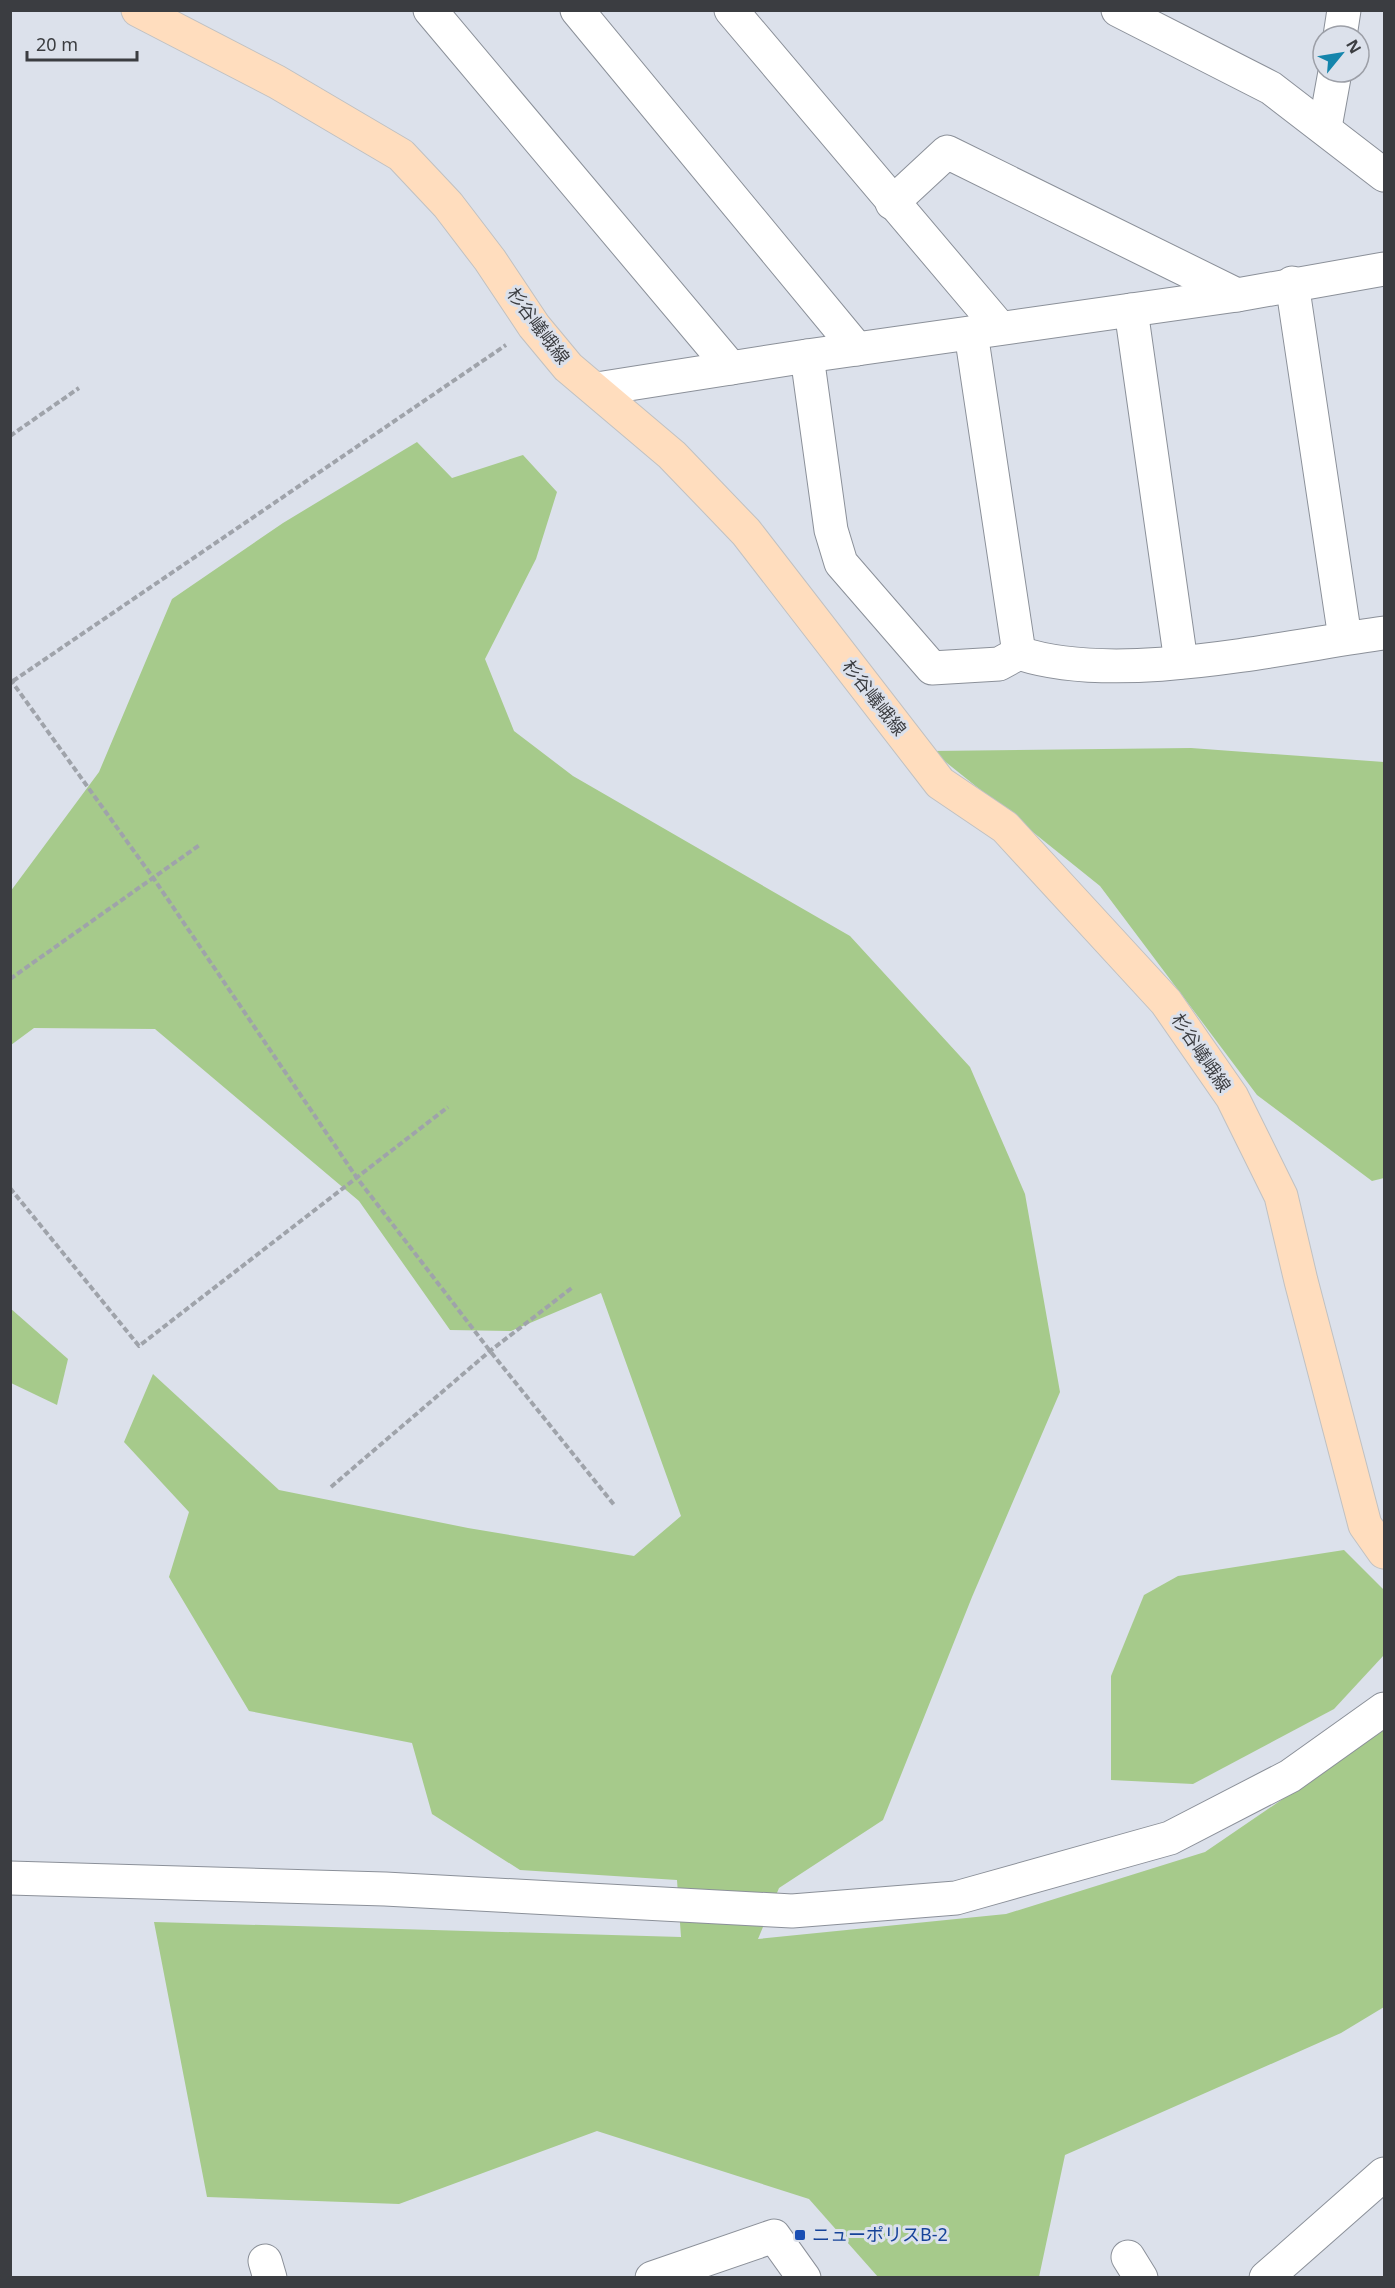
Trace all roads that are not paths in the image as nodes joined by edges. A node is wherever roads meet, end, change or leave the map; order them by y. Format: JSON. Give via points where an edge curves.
{"nodes":[{"id":1,"x":138,"y":10,"type":"edge"},
{"id":2,"x":430,"y":10,"type":"edge"},
{"id":3,"x":577,"y":10,"type":"edge"},
{"id":4,"x":731,"y":10,"type":"edge"},
{"id":5,"x":1135,"y":14,"type":"edge"},
{"id":6,"x":1333,"y":84,"type":"edge"},
{"id":7,"x":1325,"y":127,"type":"junction"},
{"id":8,"x":1384,"y":175,"type":"edge"},
{"id":9,"x":892,"y":203,"type":"junction"},
{"id":10,"x":1384,"y":269,"type":"edge"},
{"id":11,"x":1292,"y":283,"type":"junction"},
{"id":12,"x":1238,"y":295,"type":"junction"},
{"id":13,"x":1131,"y":310,"type":"junction"},
{"id":14,"x":986,"y":330,"type":"junction"},
{"id":15,"x":857,"y":350,"type":"junction"},
{"id":16,"x":807,"y":356,"type":"junction"},
{"id":17,"x":731,"y":368,"type":"junction"},
{"id":18,"x":597,"y":389,"type":"junction"},
{"id":19,"x":1384,"y":633,"type":"edge"},
{"id":20,"x":1345,"y":638,"type":"junction"},
{"id":21,"x":1019,"y":653,"type":"junction"},
{"id":22,"x":1181,"y":662,"type":"junction"},
{"id":23,"x":1384,"y":1552,"type":"edge"},
{"id":24,"x":1384,"y":1709,"type":"edge"},
{"id":25,"x":10,"y":1878,"type":"edge"},
{"id":26,"x":1384,"y":2174,"type":"edge"},
{"id":27,"x":652,"y":2277,"type":"edge"},
{"id":28,"x":804,"y":2277,"type":"edge"},
{"id":29,"x":1266,"y":2277,"type":"edge"}],
"edges":[{"from":1,"to":18,"type":"main road","name":"杉谷嶬峨線","via":[[277,82],[401,155],[448,205],[568,367]]},
{"from":2,"to":17,"type":"street"},
{"from":3,"to":15,"type":"street"},
{"from":4,"to":9,"type":"street"},
{"from":5,"to":7,"type":"street","via":[[1271,88]]},
{"from":6,"to":7,"type":"street"},
{"from":7,"to":8,"type":"street"},
{"from":9,"to":12,"type":"street","via":[[946,152]]},
{"from":9,"to":14,"type":"street"},
{"from":10,"to":11,"type":"street"},
{"from":11,"to":12,"type":"street"},
{"from":11,"to":20,"type":"street"},
{"from":12,"to":13,"type":"street"},
{"from":13,"to":14,"type":"street"},
{"from":13,"to":22,"type":"street"},
{"from":14,"to":15,"type":"street"},
{"from":14,"to":21,"type":"street"},
{"from":15,"to":16,"type":"street"},
{"from":16,"to":17,"type":"street"},
{"from":16,"to":21,"type":"street","via":[[831,530],[841,563],[932,668],[999,664]]},
{"from":17,"to":18,"type":"street"},
{"from":18,"to":23,"type":"main road","name":"杉谷嶬峨線","via":[[672,455],[746,532],[940,783],[1005,827],[1087,914],[1166,1002],[1225,1087],[1281,1196],[1365,1525]]},
{"from":19,"to":20,"type":"street"},
{"from":20,"to":22,"type":"street"},
{"from":21,"to":22,"type":"street","via":[[1040,660],[1106,665]]},
{"from":24,"to":25,"type":"street","via":[[1290,1776],[1170,1838],[957,1898],[792,1911],[385,1889]]},
{"from":26,"to":29,"type":"street"},
{"from":27,"to":28,"type":"street","via":[[774,2236]]}]}
